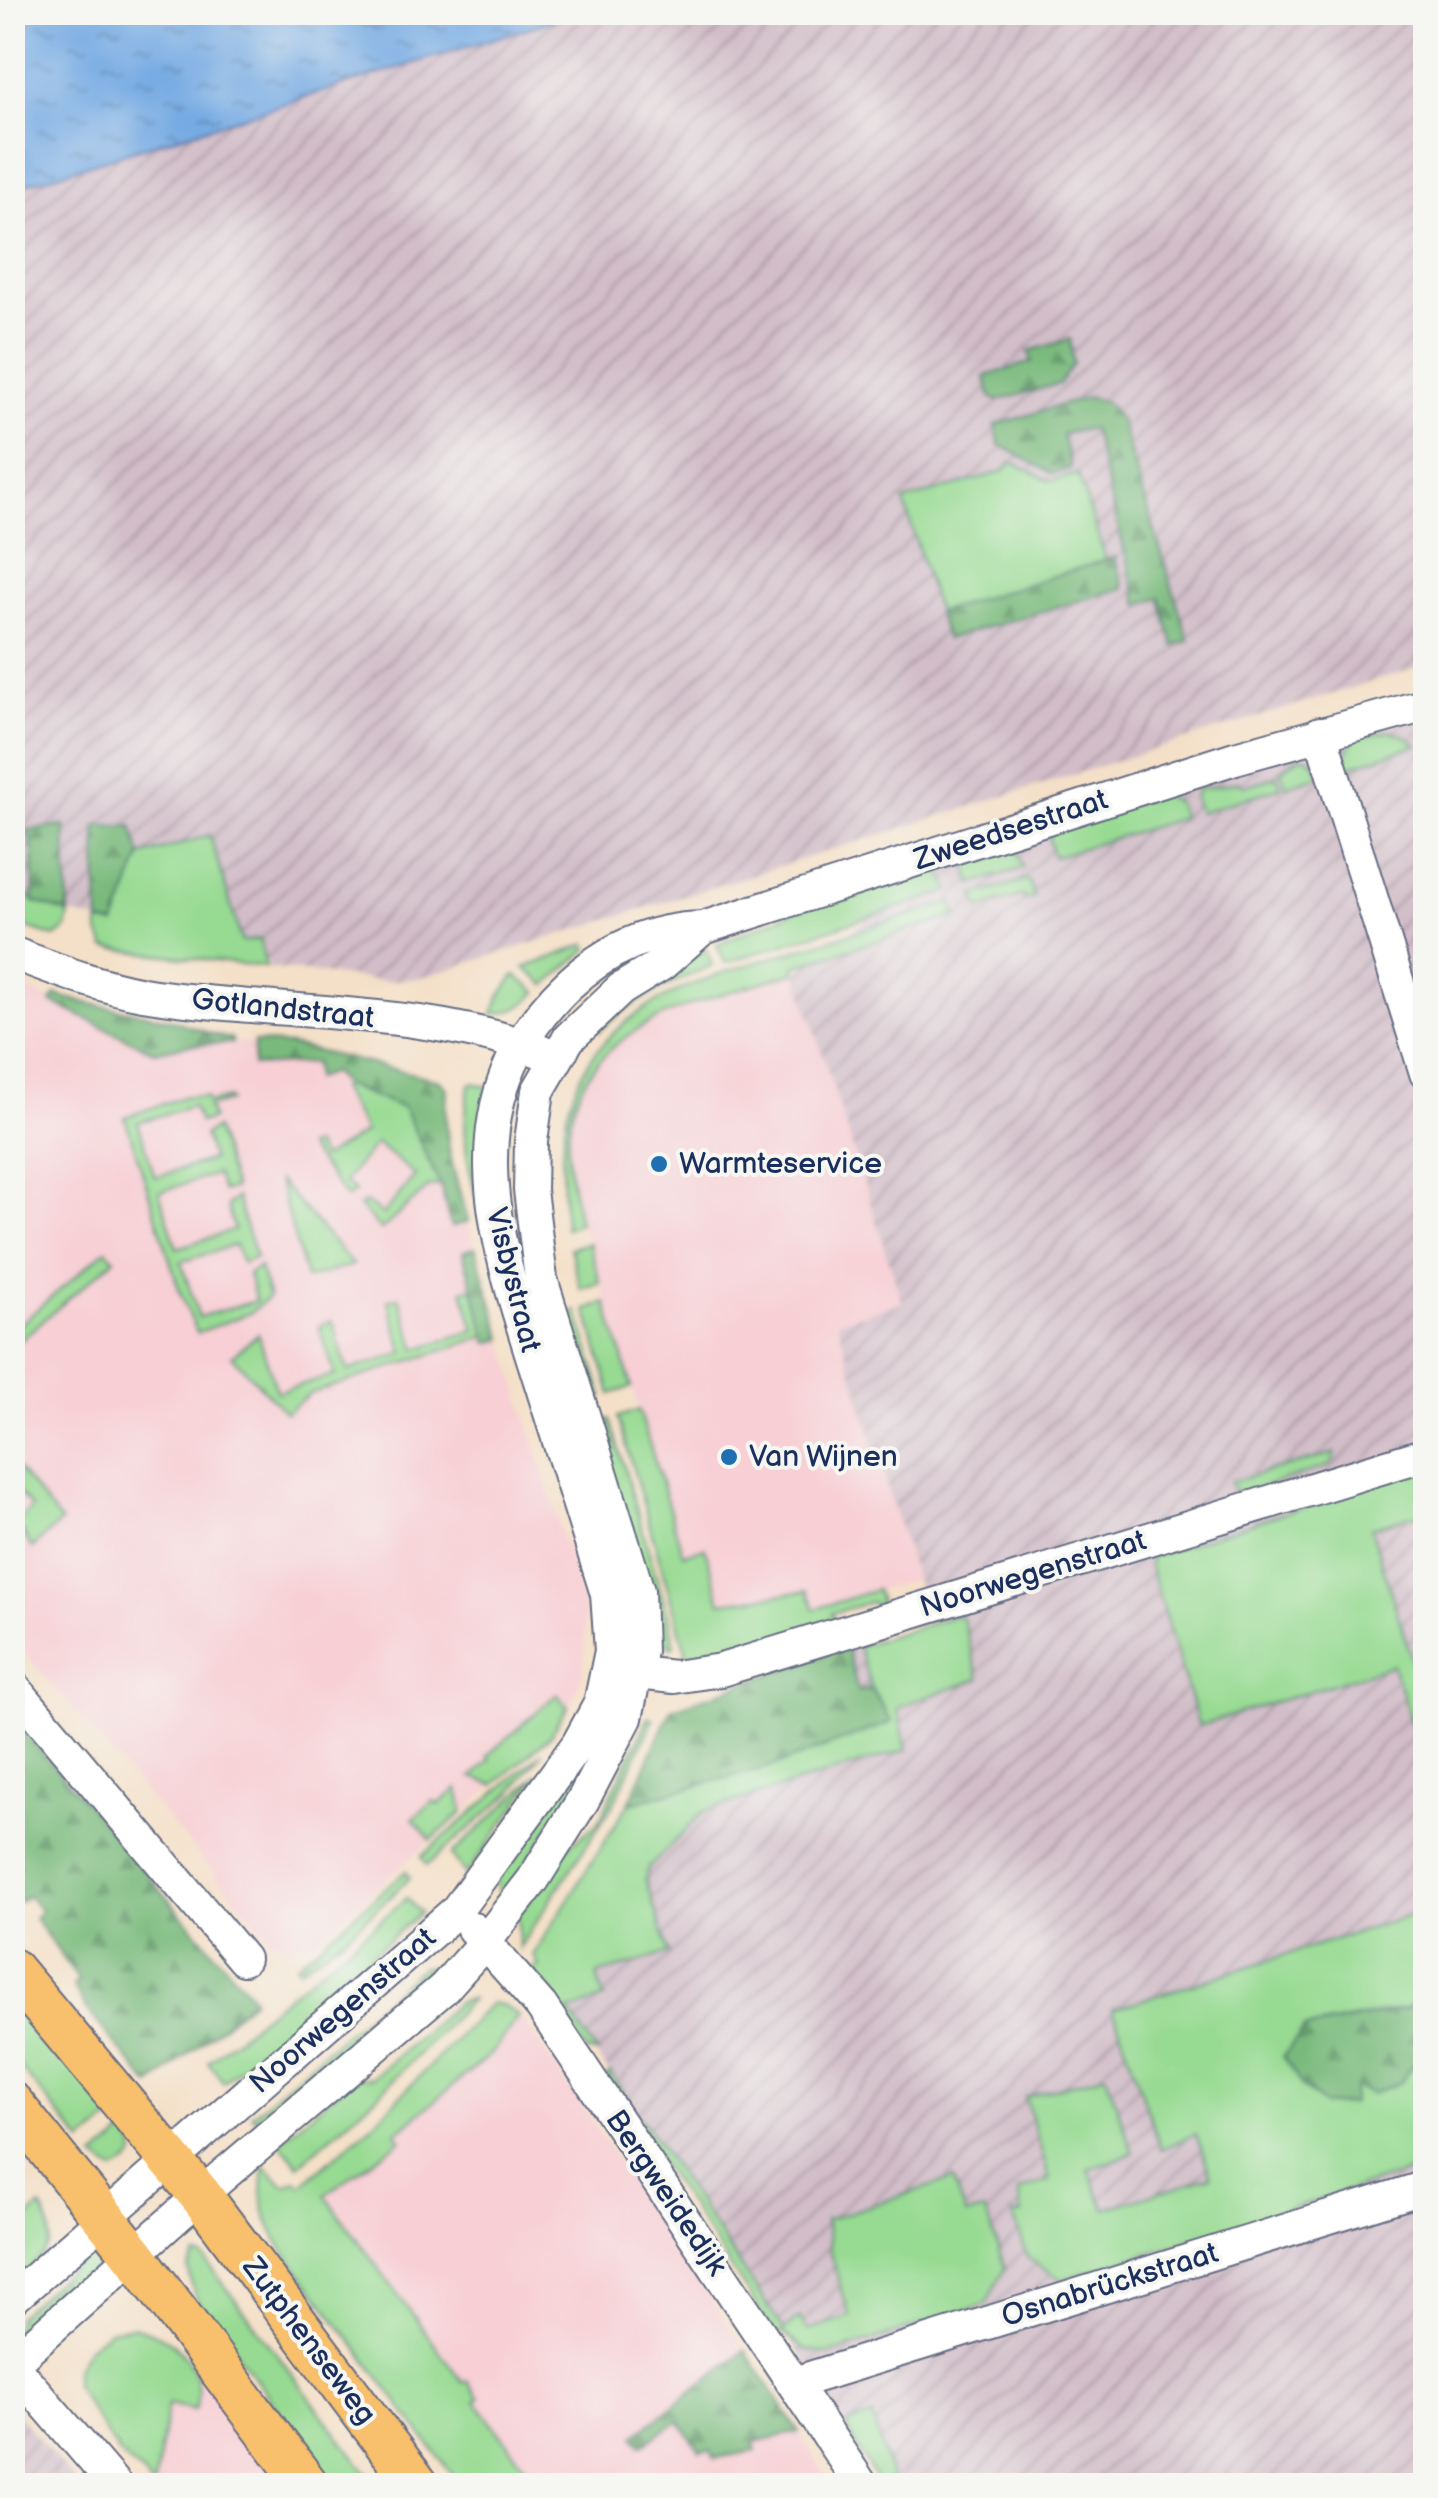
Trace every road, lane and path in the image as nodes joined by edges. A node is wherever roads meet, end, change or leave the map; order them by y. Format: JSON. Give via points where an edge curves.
{"nodes":[{"id":1,"x":1426,"y":705,"type":"edge"},
{"id":2,"x":1320,"y":733,"type":"junction"},
{"id":3,"x":703,"y":928,"type":"junction"},
{"id":4,"x":12,"y":953,"type":"edge"},
{"id":5,"x":523,"y":1044,"type":"junction"},
{"id":6,"x":555,"y":1057,"type":"junction"},
{"id":7,"x":1426,"y":1073,"type":"edge"},
{"id":8,"x":1426,"y":1454,"type":"edge"},
{"id":9,"x":623,"y":1672,"type":"junction"},
{"id":10,"x":12,"y":1684,"type":"edge"},
{"id":11,"x":456,"y":1911,"type":"junction"},
{"id":12,"x":484,"y":1942,"type":"junction"},
{"id":13,"x":244,"y":1960,"type":"dead end"},
{"id":14,"x":12,"y":1970,"type":"edge"},
{"id":15,"x":12,"y":2104,"type":"edge"},
{"id":16,"x":170,"y":2160,"type":"junction"},
{"id":17,"x":1426,"y":2187,"type":"edge"},
{"id":18,"x":201,"y":2196,"type":"junction"},
{"id":19,"x":104,"y":2220,"type":"junction"},
{"id":20,"x":135,"y":2256,"type":"junction"},
{"id":21,"x":12,"y":2299,"type":"edge"},
{"id":22,"x":12,"y":2364,"type":"edge"},
{"id":23,"x":794,"y":2384,"type":"junction"},
{"id":24,"x":116,"y":2486,"type":"edge"},
{"id":25,"x":308,"y":2486,"type":"edge"},
{"id":26,"x":418,"y":2486,"type":"edge"},
{"id":27,"x":862,"y":2486,"type":"edge"}],
"edges":[{"from":1,"to":2,"type":"street","name":"Zweedsestraat"},
{"from":2,"to":3,"type":"street","name":"Zweedsestraat"},
{"from":2,"to":7,"type":"street"},
{"from":3,"to":5,"type":"street","name":"Visbystraat","via":[[673,928],[616,950],[555,998]]},
{"from":3,"to":6,"type":"street","name":"Visbystraat","via":[[582,1023]]},
{"from":4,"to":5,"type":"street","name":"Gotlandstraat","via":[[142,994],[408,1022]]},
{"from":5,"to":6,"type":"street","name":"Gotlandstraat"},
{"from":5,"to":9,"type":"street","name":"Visbystraat","via":[[494,1128],[493,1214],[607,1594]]},
{"from":6,"to":9,"type":"street","name":"Visbystraat","via":[[538,1092],[531,1140],[534,1238],[550,1312],[638,1591],[642,1628]]},
{"from":8,"to":9,"type":"street","name":"Noorwegenstraat","via":[[720,1670],[674,1677]]},
{"from":9,"to":11,"type":"street","name":"Noorwegenstraat"},
{"from":9,"to":12,"type":"street","name":"Noorwegenstraat","via":[[626,1718],[584,1800]]},
{"from":10,"to":13,"type":"street"},
{"from":11,"to":12,"type":"street","name":"Bergweidedijk"},
{"from":11,"to":16,"type":"street","name":"Noorwegenstraat"},
{"from":12,"to":18,"type":"street","name":"Noorwegenstraat","via":[[444,1988]]},
{"from":12,"to":23,"type":"street","name":"Bergweidedijk","via":[[541,2006]]},
{"from":14,"to":16,"type":"main road","name":"Zutphenseweg"},
{"from":15,"to":19,"type":"main road"},
{"from":16,"to":18,"type":"main road","name":"Zutphenseweg"},
{"from":16,"to":19,"type":"street"},
{"from":17,"to":23,"type":"street","name":"Osnabrückstraat"},
{"from":18,"to":20,"type":"street"},
{"from":18,"to":26,"type":"main road","name":"Zutphenseweg"},
{"from":19,"to":20,"type":"main road"},
{"from":19,"to":21,"type":"street"},
{"from":20,"to":22,"type":"street"},
{"from":20,"to":25,"type":"main road"},
{"from":22,"to":24,"type":"street"},
{"from":23,"to":27,"type":"street","name":"Bergweidedijk"}]}
